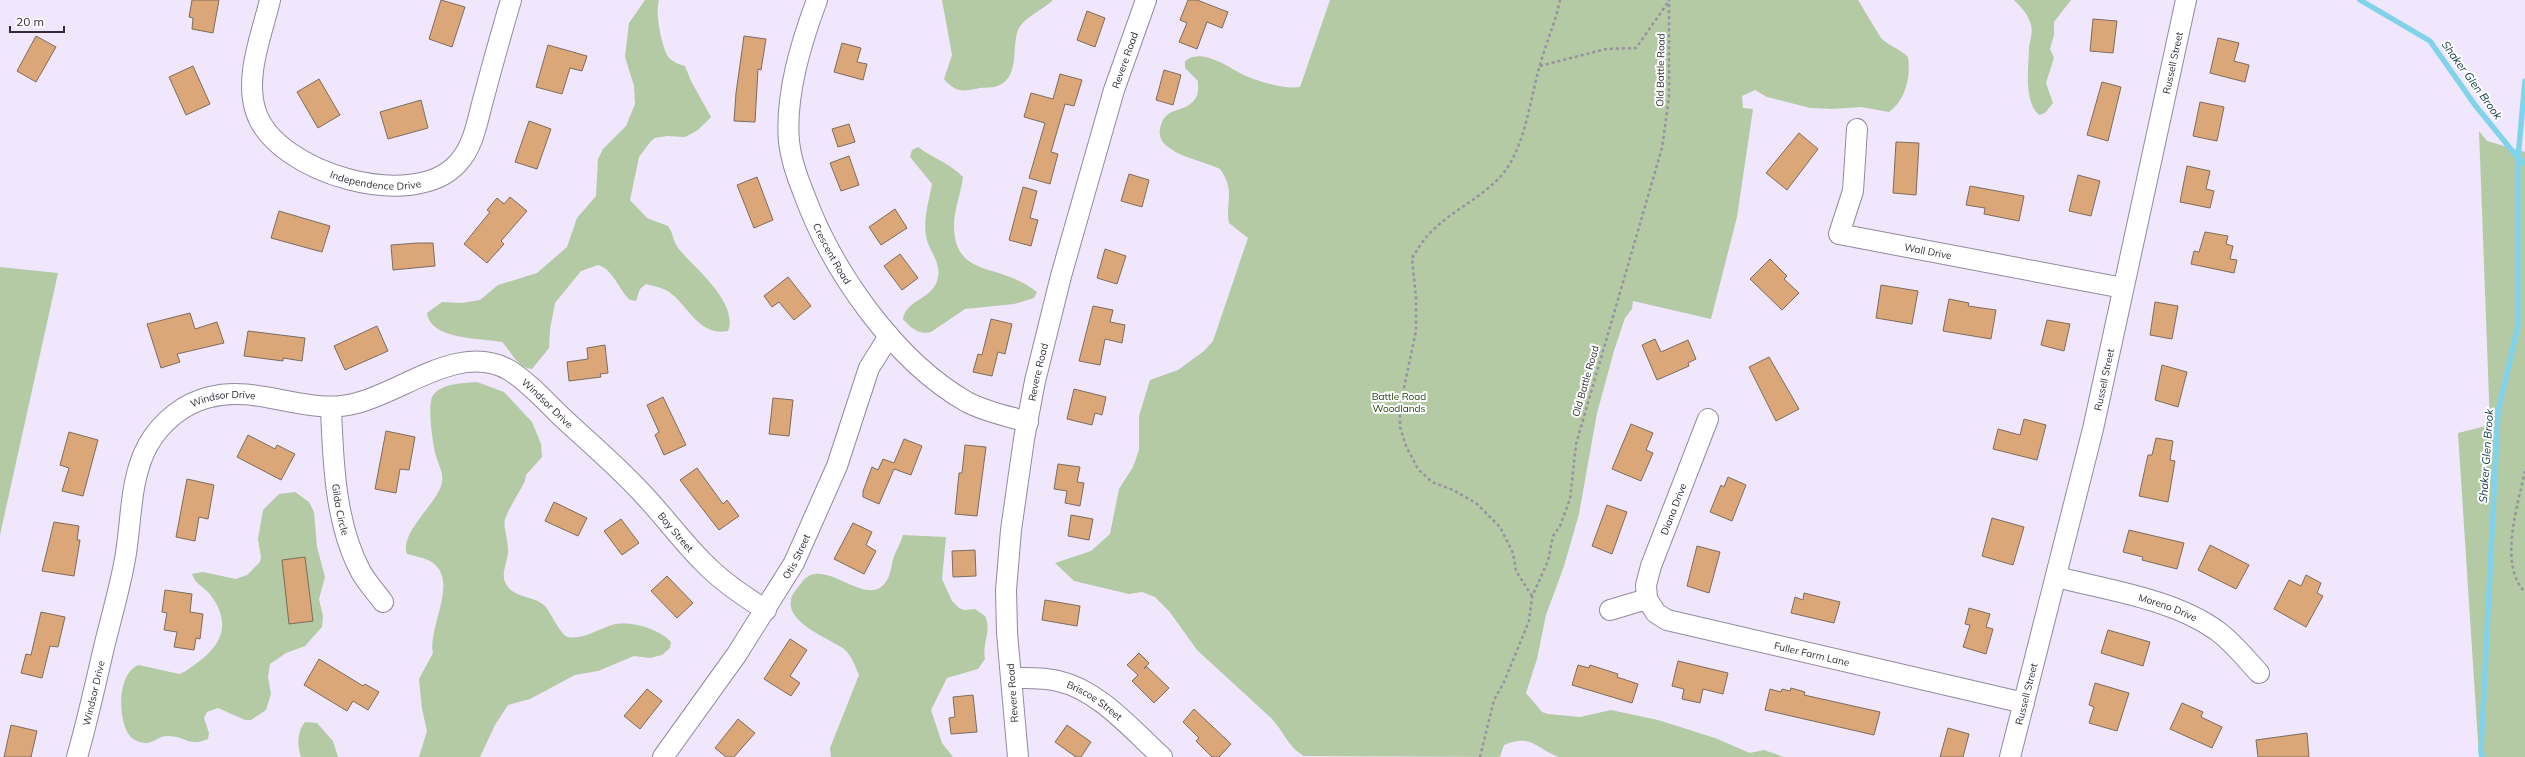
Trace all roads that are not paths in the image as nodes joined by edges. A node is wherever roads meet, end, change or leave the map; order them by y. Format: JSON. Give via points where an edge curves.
{"nodes":[{"id":1,"x":270,"y":0,"type":"edge"},
{"id":2,"x":511,"y":0,"type":"edge"},
{"id":3,"x":817,"y":0,"type":"edge"},
{"id":4,"x":1146,"y":0,"type":"edge"},
{"id":5,"x":2186,"y":0,"type":"edge"},
{"id":6,"x":1857,"y":129,"type":"dead end"},
{"id":7,"x":2123,"y":288,"type":"junction"},
{"id":8,"x":889,"y":336,"type":"junction"},
{"id":9,"x":331,"y":408,"type":"junction"},
{"id":10,"x":1708,"y":419,"type":"dead end"},
{"id":11,"x":1028,"y":422,"type":"junction"},
{"id":12,"x":593,"y":446,"type":"joint"},
{"id":13,"x":2057,"y":577,"type":"junction"},
{"id":14,"x":1647,"y":600,"type":"junction"},
{"id":15,"x":383,"y":602,"type":"dead end"},
{"id":16,"x":766,"y":610,"type":"junction"},
{"id":17,"x":1610,"y":610,"type":"dead end"},
{"id":18,"x":2259,"y":673,"type":"dead end"},
{"id":19,"x":1012,"y":678,"type":"junction"},
{"id":20,"x":2024,"y":703,"type":"junction"},
{"id":21,"x":80,"y":756,"type":"edge"},
{"id":22,"x":663,"y":757,"type":"edge"},
{"id":23,"x":1018,"y":757,"type":"edge"},
{"id":24,"x":1162,"y":757,"type":"edge"},
{"id":25,"x":2010,"y":757,"type":"edge"}],
"edges":[{"from":1,"to":2,"type":"street","name":"Independence Drive","via":[[257,54],[252,94],[256,113],[267,133],[290,155],[315,168],[370,183],[400,186],[420,184],[439,178],[453,169],[463,157],[475,129]]},
{"from":3,"to":8,"type":"street","name":"Crescent Road","via":[[802,47],[790,103],[790,152],[820,235],[856,292]]},
{"from":4,"to":11,"type":"street","name":"Revere Road","via":[[1114,90],[1061,276]]},
{"from":5,"to":7,"type":"street","name":"Russell Street"},
{"from":6,"to":7,"type":"street","name":"Wall Drive","via":[[1853,191],[1839,234]]},
{"from":7,"to":13,"type":"street","name":"Russell Street","via":[[2093,429]]},
{"from":8,"to":11,"type":"street","name":"Crescent Road","via":[[942,385],[966,401],[985,411]]},
{"from":8,"to":16,"type":"street","name":"Otis Street","via":[[870,368],[837,466],[808,533]]},
{"from":9,"to":12,"type":"street","name":"Windsor Drive","via":[[372,399],[436,370],[459,363],[492,363],[508,370],[528,384]]},
{"from":9,"to":15,"type":"street","name":"Gilda Circle","via":[[332,443],[342,516],[356,562]]},
{"from":9,"to":21,"type":"street","name":"Windsor Drive","via":[[251,395],[219,394],[181,409],[157,432],[146,450],[135,480],[125,561]]},
{"from":10,"to":14,"type":"street","name":"Diana Drive","via":[[1647,576]]},
{"from":11,"to":19,"type":"street","name":"Revere Road","via":[[1007,565],[1007,619]]},
{"from":12,"to":16,"type":"street","name":"Bay Street","via":[[641,492],[703,562],[726,583]]},
{"from":13,"to":18,"type":"street","name":"Moreno Drive","via":[[2164,606],[2194,617],[2226,638]]},
{"from":13,"to":20,"type":"street","name":"Russell Street"},
{"from":14,"to":17,"type":"street"},
{"from":14,"to":20,"type":"street","name":"Fuller Farm Lane","via":[[1656,613],[1667,620]]},
{"from":16,"to":22,"type":"street","name":"Otis Street","via":[[704,703]]},
{"from":19,"to":23,"type":"street","name":"Revere Road"},
{"from":19,"to":24,"type":"street","name":"Briscoe Street","via":[[1051,680],[1078,688],[1114,713]]},
{"from":20,"to":25,"type":"street","name":"Russell Street"}]}
